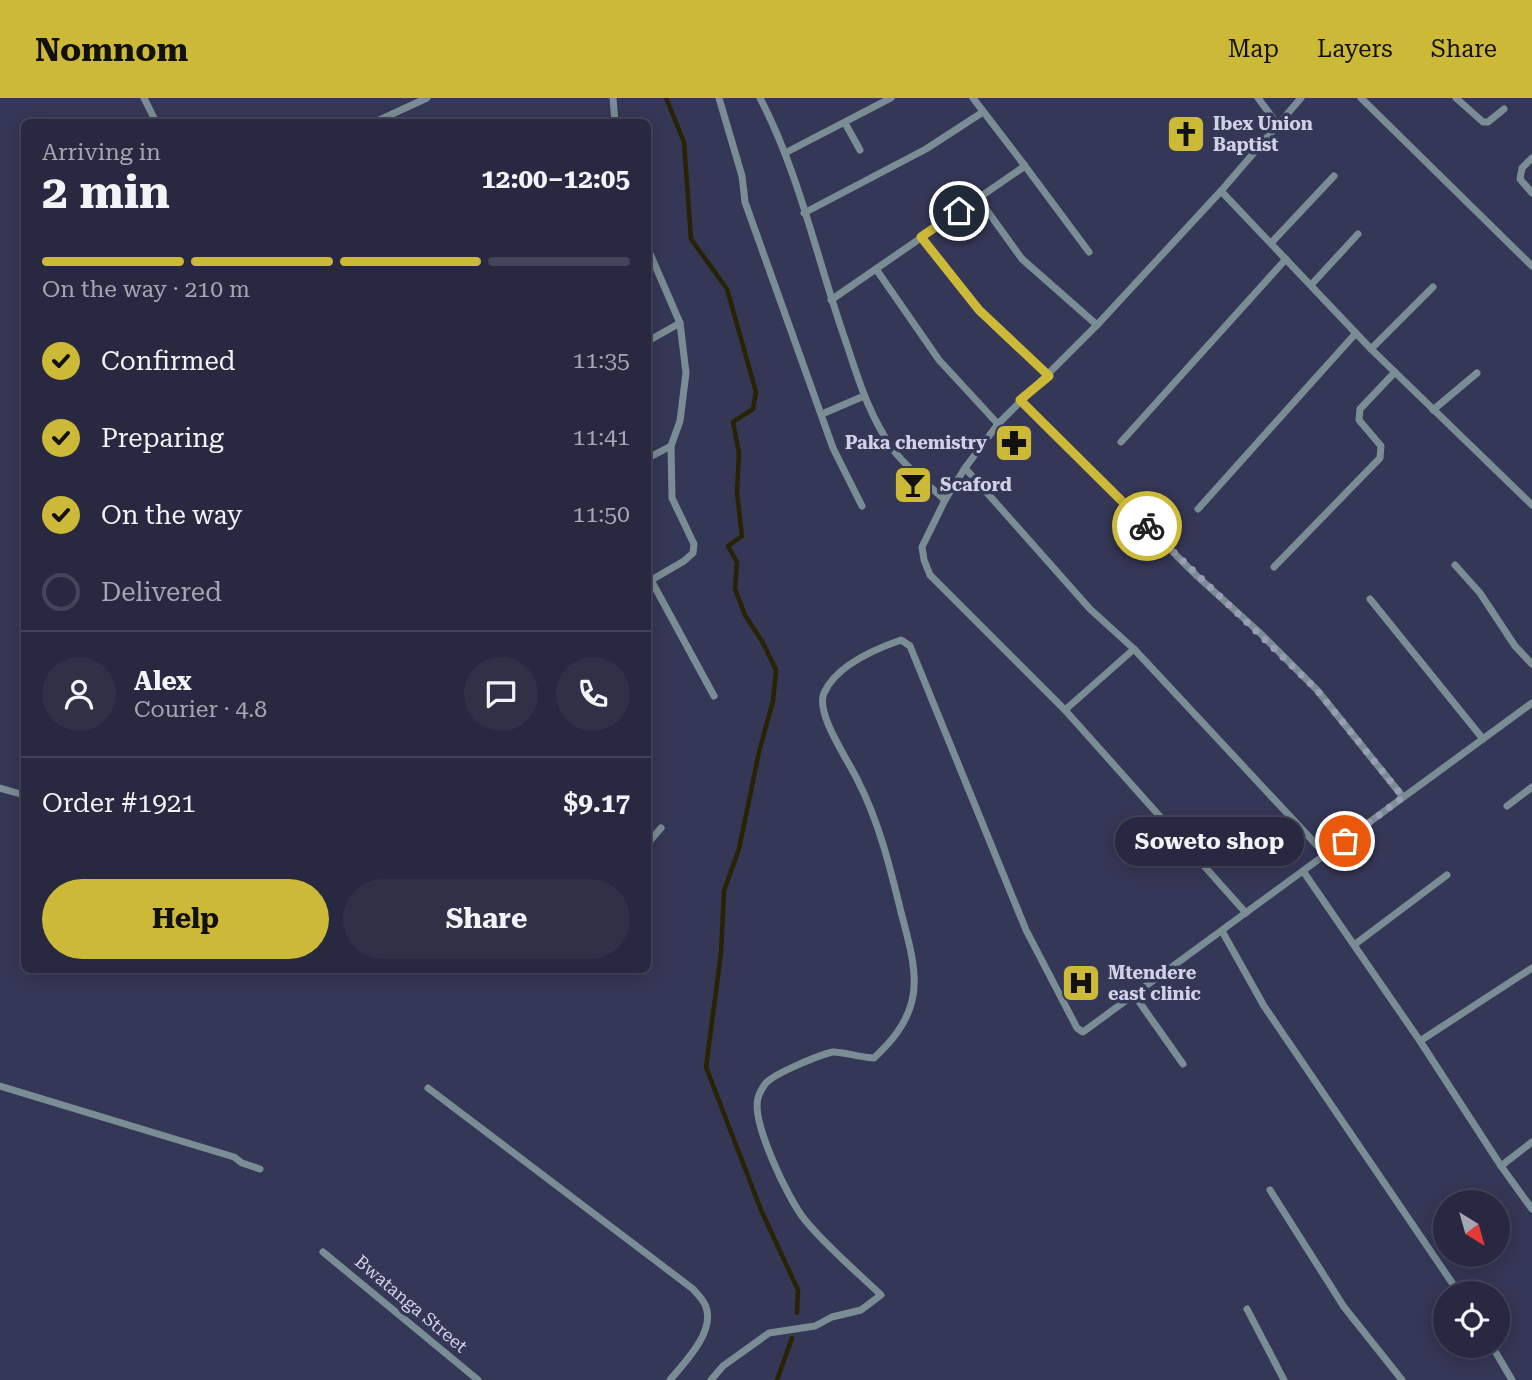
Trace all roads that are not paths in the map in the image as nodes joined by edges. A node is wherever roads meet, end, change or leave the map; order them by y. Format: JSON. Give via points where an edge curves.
{"nodes":[{"id":1,"x":145,"y":98,"type":"edge"},
{"id":2,"x":427,"y":98,"type":"edge"},
{"id":3,"x":613,"y":98,"type":"edge"},
{"id":4,"x":719,"y":98,"type":"edge"},
{"id":5,"x":760,"y":98,"type":"edge"},
{"id":6,"x":891,"y":98,"type":"edge"},
{"id":7,"x":973,"y":98,"type":"edge"},
{"id":8,"x":1258,"y":98,"type":"edge"},
{"id":9,"x":1301,"y":98,"type":"edge"},
{"id":10,"x":1361,"y":98,"type":"edge"},
{"id":11,"x":1456,"y":98,"type":"edge"},
{"id":12,"x":1504,"y":109,"type":"dead end"},
{"id":13,"x":983,"y":112,"type":"junction"},
{"id":14,"x":155,"y":119,"type":"edge"},
{"id":15,"x":382,"y":119,"type":"edge"},
{"id":16,"x":615,"y":119,"type":"edge"},
{"id":17,"x":845,"y":123,"type":"junction"},
{"id":18,"x":1278,"y":125,"type":"junction"},
{"id":19,"x":860,"y":150,"type":"dead end"},
{"id":20,"x":785,"y":153,"type":"junction"},
{"id":21,"x":1532,"y":158,"type":"edge"},
{"id":22,"x":1025,"y":166,"type":"junction"},
{"id":23,"x":1334,"y":176,"type":"dead end"},
{"id":24,"x":1221,"y":191,"type":"junction"},
{"id":25,"x":1532,"y":193,"type":"edge"},
{"id":26,"x":978,"y":198,"type":"junction"},
{"id":27,"x":804,"y":213,"type":"junction"},
{"id":28,"x":1358,"y":234,"type":"dead end"},
{"id":29,"x":921,"y":237,"type":"junction"},
{"id":30,"x":1271,"y":243,"type":"junction"},
{"id":31,"x":1089,"y":252,"type":"dead end"},
{"id":32,"x":651,"y":256,"type":"edge"},
{"id":33,"x":1286,"y":259,"type":"junction"},
{"id":34,"x":1532,"y":265,"type":"edge"},
{"id":35,"x":876,"y":269,"type":"junction"},
{"id":36,"x":1311,"y":285,"type":"junction"},
{"id":37,"x":1433,"y":287,"type":"dead end"},
{"id":38,"x":831,"y":300,"type":"junction"},
{"id":39,"x":680,"y":323,"type":"junction"},
{"id":40,"x":1097,"y":325,"type":"junction"},
{"id":41,"x":1356,"y":333,"type":"junction"},
{"id":42,"x":651,"y":339,"type":"edge"},
{"id":43,"x":1371,"y":349,"type":"junction"},
{"id":44,"x":1395,"y":372,"type":"junction"},
{"id":45,"x":1477,"y":373,"type":"dead end"},
{"id":46,"x":1049,"y":376,"type":"junction"},
{"id":47,"x":864,"y":396,"type":"junction"},
{"id":48,"x":1020,"y":400,"type":"junction"},
{"id":49,"x":1433,"y":410,"type":"junction"},
{"id":50,"x":822,"y":415,"type":"junction"},
{"id":51,"x":998,"y":424,"type":"junction"},
{"id":52,"x":1121,"y":442,"type":"dead end"},
{"id":53,"x":671,"y":446,"type":"junction"},
{"id":54,"x":651,"y":456,"type":"edge"},
{"id":55,"x":965,"y":468,"type":"junction"},
{"id":56,"x":945,"y":500,"type":"junction"},
{"id":57,"x":1532,"y":505,"type":"edge"},
{"id":58,"x":862,"y":506,"type":"dead end"},
{"id":59,"x":1198,"y":509,"type":"dead end"},
{"id":60,"x":1455,"y":565,"type":"dead end"},
{"id":61,"x":1274,"y":567,"type":"dead end"},
{"id":62,"x":651,"y":580,"type":"edge"},
{"id":63,"x":651,"y":585,"type":"edge"},
{"id":64,"x":1370,"y":599,"type":"dead end"},
{"id":65,"x":1134,"y":649,"type":"junction"},
{"id":66,"x":1532,"y":664,"type":"edge"},
{"id":67,"x":714,"y":696,"type":"dead end"},
{"id":68,"x":1532,"y":703,"type":"edge"},
{"id":69,"x":1065,"y":710,"type":"junction"},
{"id":70,"x":1483,"y":739,"type":"junction"},
{"id":71,"x":1532,"y":787,"type":"edge"},
{"id":72,"x":0,"y":788,"type":"edge"},
{"id":73,"x":21,"y":794,"type":"edge"},
{"id":74,"x":1403,"y":797,"type":"junction"},
{"id":75,"x":1507,"y":806,"type":"dead end"},
{"id":76,"x":661,"y":828,"type":"dead end"},
{"id":77,"x":651,"y":840,"type":"edge"},
{"id":78,"x":1326,"y":855,"type":"junction"},
{"id":79,"x":1303,"y":871,"type":"junction"},
{"id":80,"x":1447,"y":875,"type":"dead end"},
{"id":81,"x":1246,"y":913,"type":"junction"},
{"id":82,"x":1222,"y":931,"type":"junction"},
{"id":83,"x":1354,"y":945,"type":"junction"},
{"id":84,"x":1532,"y":968,"type":"edge"},
{"id":85,"x":1135,"y":996,"type":"junction"},
{"id":86,"x":1420,"y":1041,"type":"junction"},
{"id":87,"x":1183,"y":1064,"type":"dead end"},
{"id":88,"x":0,"y":1086,"type":"edge"},
{"id":89,"x":428,"y":1087,"type":"dead end"},
{"id":90,"x":1532,"y":1142,"type":"edge"},
{"id":91,"x":1501,"y":1166,"type":"junction"},
{"id":92,"x":260,"y":1169,"type":"dead end"},
{"id":93,"x":1270,"y":1190,"type":"dead end"},
{"id":94,"x":1532,"y":1209,"type":"edge"},
{"id":95,"x":323,"y":1252,"type":"dead end"},
{"id":96,"x":1451,"y":1281,"type":"edge"},
{"id":97,"x":1247,"y":1309,"type":"dead end"},
{"id":98,"x":1499,"y":1358,"type":"edge"},
{"id":99,"x":478,"y":1380,"type":"edge"},
{"id":100,"x":670,"y":1380,"type":"edge"},
{"id":101,"x":710,"y":1380,"type":"edge"},
{"id":102,"x":1284,"y":1380,"type":"edge"},
{"id":103,"x":1402,"y":1380,"type":"edge"},
{"id":104,"x":1512,"y":1380,"type":"edge"}],
"edges":[{"from":1,"to":14,"type":"street"},
{"from":2,"to":15,"type":"street"},
{"from":3,"to":16,"type":"street"},
{"from":4,"to":50,"type":"street","via":[[745,202]]},
{"from":5,"to":20,"type":"street"},
{"from":6,"to":17,"type":"street"},
{"from":7,"to":13,"type":"street"},
{"from":8,"to":18,"type":"street"},
{"from":9,"to":18,"type":"street"},
{"from":10,"to":34,"type":"street"},
{"from":11,"to":12,"type":"street","via":[[1483,122]]},
{"from":13,"to":22,"type":"street"},
{"from":13,"to":27,"type":"street","via":[[926,149]]},
{"from":17,"to":19,"type":"street"},
{"from":17,"to":20,"type":"street"},
{"from":18,"to":24,"type":"street"},
{"from":20,"to":27,"type":"street"},
{"from":21,"to":25,"type":"street","via":[[1522,168],[1520,179]]},
{"from":22,"to":26,"type":"street"},
{"from":22,"to":31,"type":"street"},
{"from":23,"to":30,"type":"street"},
{"from":24,"to":30,"type":"street"},
{"from":24,"to":40,"type":"street"},
{"from":26,"to":29,"type":"street"},
{"from":26,"to":40,"type":"street","via":[[1022,259]]},
{"from":27,"to":38,"type":"street"},
{"from":28,"to":36,"type":"street"},
{"from":29,"to":35,"type":"street"},
{"from":29,"to":46,"type":"street","via":[[979,310]]},
{"from":30,"to":33,"type":"street"},
{"from":32,"to":39,"type":"street"},
{"from":33,"to":36,"type":"street"},
{"from":33,"to":52,"type":"street"},
{"from":35,"to":38,"type":"street"},
{"from":35,"to":51,"type":"street","via":[[939,360]]},
{"from":36,"to":41,"type":"street"},
{"from":37,"to":43,"type":"street"},
{"from":38,"to":47,"type":"street"},
{"from":39,"to":42,"type":"street"},
{"from":39,"to":53,"type":"street","via":[[686,373],[680,421]]},
{"from":40,"to":46,"type":"street"},
{"from":41,"to":43,"type":"street"},
{"from":41,"to":59,"type":"street"},
{"from":43,"to":44,"type":"street"},
{"from":44,"to":49,"type":"street"},
{"from":44,"to":61,"type":"street","via":[[1360,409],[1359,420],[1381,446],[1380,458]]},
{"from":45,"to":49,"type":"street"},
{"from":46,"to":48,"type":"street"},
{"from":47,"to":50,"type":"street"},
{"from":47,"to":56,"type":"street","via":[[896,453]]},
{"from":48,"to":51,"type":"street"},
{"from":48,"to":74,"type":"street","via":[[1317,690]]},
{"from":49,"to":57,"type":"street"},
{"from":50,"to":58,"type":"street"},
{"from":51,"to":55,"type":"street"},
{"from":53,"to":54,"type":"street"},
{"from":53,"to":62,"type":"street","via":[[672,498],[694,544],[693,553]]},
{"from":55,"to":56,"type":"street"},
{"from":55,"to":65,"type":"street","via":[[1090,609]]},
{"from":56,"to":69,"type":"street","via":[[922,547],[930,575]]},
{"from":60,"to":66,"type":"street"},
{"from":63,"to":67,"type":"street"},
{"from":64,"to":70,"type":"street"},
{"from":65,"to":69,"type":"street"},
{"from":65,"to":78,"type":"street"},
{"from":68,"to":70,"type":"street"},
{"from":69,"to":81,"type":"street"},
{"from":70,"to":74,"type":"street"},
{"from":71,"to":75,"type":"street"},
{"from":72,"to":73,"type":"street"},
{"from":74,"to":78,"type":"street"},
{"from":76,"to":77,"type":"street"},
{"from":78,"to":79,"type":"street"},
{"from":79,"to":81,"type":"street"},
{"from":79,"to":83,"type":"street"},
{"from":80,"to":83,"type":"street"},
{"from":81,"to":82,"type":"street"},
{"from":82,"to":85,"type":"street"},
{"from":82,"to":96,"type":"street","via":[[1264,1006]]},
{"from":83,"to":86,"type":"street"},
{"from":84,"to":86,"type":"street"},
{"from":85,"to":87,"type":"street"},
{"from":85,"to":101,"type":"street","via":[[1083,1031],[1077,1028],[1026,930],[910,646],[901,640],[841,671],[823,695],[824,715],[860,783],[885,846],[911,946],[912,1002],[896,1038],[874,1058],[835,1052],[805,1062],[766,1083],[757,1099],[774,1162],[794,1205],[881,1295],[861,1310],[815,1326],[769,1333]]},
{"from":86,"to":91,"type":"street"},
{"from":88,"to":92,"type":"street","via":[[234,1157]]},
{"from":89,"to":100,"type":"street","via":[[693,1289],[706,1306],[708,1323]]},
{"from":90,"to":91,"type":"street"},
{"from":91,"to":94,"type":"street"},
{"from":93,"to":103,"type":"street","via":[[1344,1307]]},
{"from":95,"to":99,"type":"street","name":"Bwatanga Street"},
{"from":97,"to":102,"type":"street"},
{"from":98,"to":104,"type":"street"}]}
